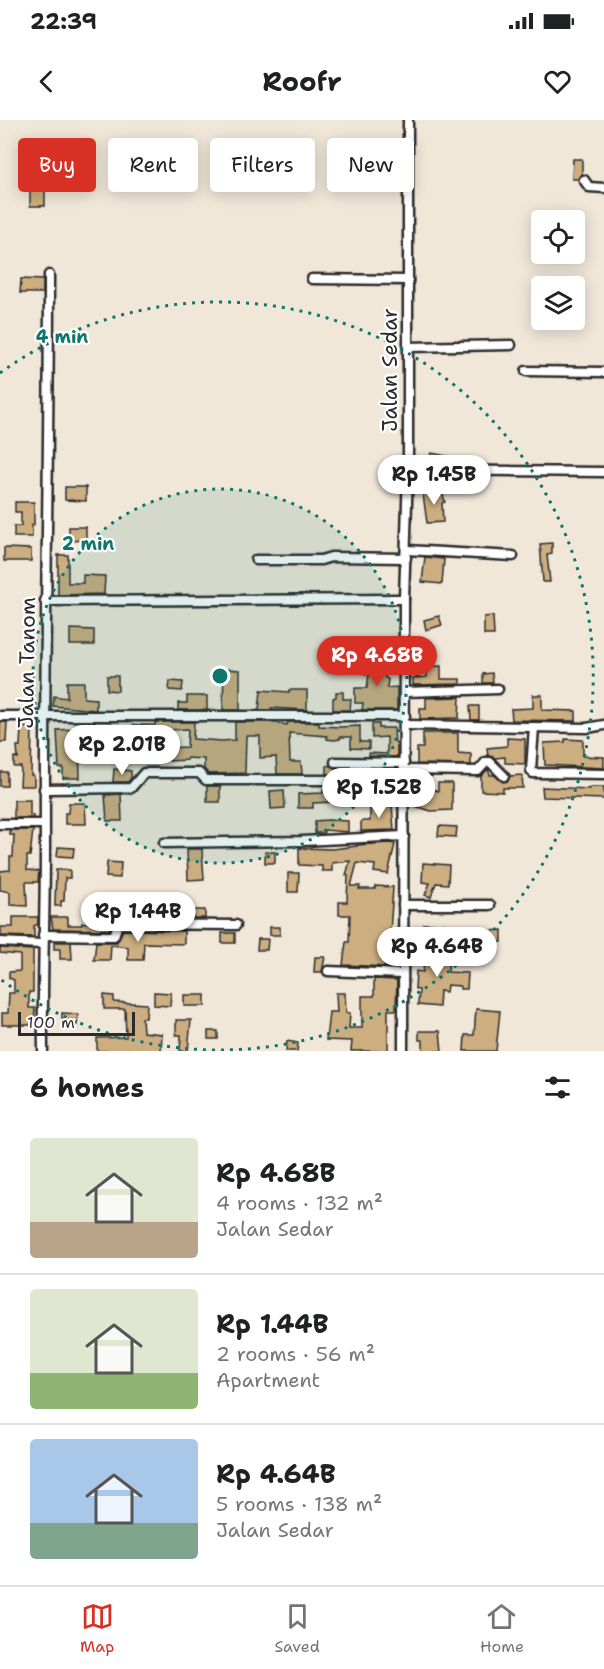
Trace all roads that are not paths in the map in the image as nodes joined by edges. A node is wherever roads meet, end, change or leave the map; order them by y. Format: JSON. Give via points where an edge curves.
{"nodes":[{"id":1,"x":408,"y":120,"type":"edge"},
{"id":2,"x":584,"y":180,"type":"dead end"},
{"id":3,"x":604,"y":188,"type":"edge"},
{"id":4,"x":49,"y":275,"type":"dead end"},
{"id":5,"x":312,"y":279,"type":"dead end"},
{"id":6,"x":408,"y":280,"type":"junction"},
{"id":7,"x":511,"y":345,"type":"dead end"},
{"id":8,"x":408,"y":347,"type":"junction"},
{"id":9,"x":525,"y":371,"type":"dead end"},
{"id":10,"x":604,"y":372,"type":"edge"},
{"id":11,"x":408,"y":470,"type":"junction"},
{"id":12,"x":604,"y":472,"type":"edge"},
{"id":13,"x":406,"y":554,"type":"junction"},
{"id":14,"x":513,"y":556,"type":"dead end"},
{"id":15,"x":256,"y":560,"type":"dead end"},
{"id":16,"x":404,"y":599,"type":"junction"},
{"id":17,"x":45,"y":601,"type":"junction"},
{"id":18,"x":498,"y":689,"type":"dead end"},
{"id":19,"x":405,"y":692,"type":"junction"},
{"id":20,"x":0,"y":716,"type":"edge"},
{"id":21,"x":44,"y":717,"type":"junction"},
{"id":22,"x":405,"y":720,"type":"junction"},
{"id":23,"x":604,"y":725,"type":"edge"},
{"id":24,"x":534,"y":727,"type":"junction"},
{"id":25,"x":335,"y":762,"type":"dead end"},
{"id":26,"x":404,"y":766,"type":"junction"},
{"id":27,"x":604,"y":774,"type":"edge"},
{"id":28,"x":504,"y":776,"type":"dead end"},
{"id":29,"x":404,"y":780,"type":"junction"},
{"id":30,"x":44,"y":789,"type":"junction"},
{"id":31,"x":0,"y":824,"type":"edge"},
{"id":32,"x":44,"y":824,"type":"junction"},
{"id":33,"x":404,"y":836,"type":"junction"},
{"id":34,"x":164,"y":843,"type":"dead end"},
{"id":35,"x":403,"y":905,"type":"junction"},
{"id":36,"x":490,"y":905,"type":"dead end"},
{"id":37,"x":236,"y":925,"type":"dead end"},
{"id":38,"x":42,"y":939,"type":"junction"},
{"id":39,"x":0,"y":942,"type":"edge"},
{"id":40,"x":403,"y":942,"type":"junction"},
{"id":41,"x":465,"y":944,"type":"dead end"},
{"id":42,"x":328,"y":971,"type":"dead end"},
{"id":43,"x":402,"y":974,"type":"junction"},
{"id":44,"x":43,"y":1051,"type":"edge"},
{"id":45,"x":403,"y":1051,"type":"edge"}],
"edges":[{"from":1,"to":6,"type":"street","name":"Jalan Sedar"},
{"from":2,"to":3,"type":"street","via":[[589,187]]},
{"from":4,"to":17,"type":"street","name":"Jalan Tanom"},
{"from":5,"to":6,"type":"street"},
{"from":6,"to":8,"type":"street","name":"Jalan Sedar"},
{"from":7,"to":8,"type":"street"},
{"from":8,"to":11,"type":"street","name":"Jalan Sedar"},
{"from":9,"to":10,"type":"street"},
{"from":11,"to":12,"type":"street"},
{"from":11,"to":13,"type":"street","name":"Jalan Sedar"},
{"from":13,"to":14,"type":"street"},
{"from":13,"to":15,"type":"street"},
{"from":13,"to":16,"type":"street","name":"Jalan Sedar"},
{"from":16,"to":17,"type":"street"},
{"from":16,"to":19,"type":"street","name":"Jalan Sedar"},
{"from":17,"to":21,"type":"street","name":"Jalan Tanom"},
{"from":18,"to":19,"type":"street"},
{"from":19,"to":22,"type":"street","name":"Jalan Sedar"},
{"from":20,"to":21,"type":"street"},
{"from":21,"to":22,"type":"street"},
{"from":21,"to":30,"type":"street","name":"Jalan Tanom"},
{"from":22,"to":24,"type":"street"},
{"from":22,"to":26,"type":"street","name":"Jalan Sedar"},
{"from":23,"to":24,"type":"street"},
{"from":24,"to":27,"type":"street","via":[[533,773]]},
{"from":25,"to":26,"type":"street"},
{"from":26,"to":28,"type":"street","via":[[478,771],[489,762]]},
{"from":26,"to":29,"type":"street","name":"Jalan Sedar"},
{"from":29,"to":30,"type":"street","via":[[206,780],[199,773],[144,773],[131,788]]},
{"from":29,"to":33,"type":"street","name":"Jalan Sedar"},
{"from":30,"to":32,"type":"street","name":"Jalan Tanom"},
{"from":31,"to":32,"type":"street"},
{"from":32,"to":38,"type":"street","name":"Jalan Tanom"},
{"from":33,"to":34,"type":"street"},
{"from":33,"to":35,"type":"street","name":"Jalan Sedar"},
{"from":35,"to":36,"type":"street"},
{"from":35,"to":40,"type":"street","name":"Jalan Sedar"},
{"from":37,"to":38,"type":"street","via":[[118,924],[114,936]]},
{"from":38,"to":39,"type":"street"},
{"from":38,"to":44,"type":"street","name":"Jalan Tanom"},
{"from":40,"to":41,"type":"street"},
{"from":40,"to":43,"type":"street","name":"Jalan Sedar"},
{"from":42,"to":43,"type":"street"},
{"from":43,"to":45,"type":"street","name":"Jalan Sedar"}]}
